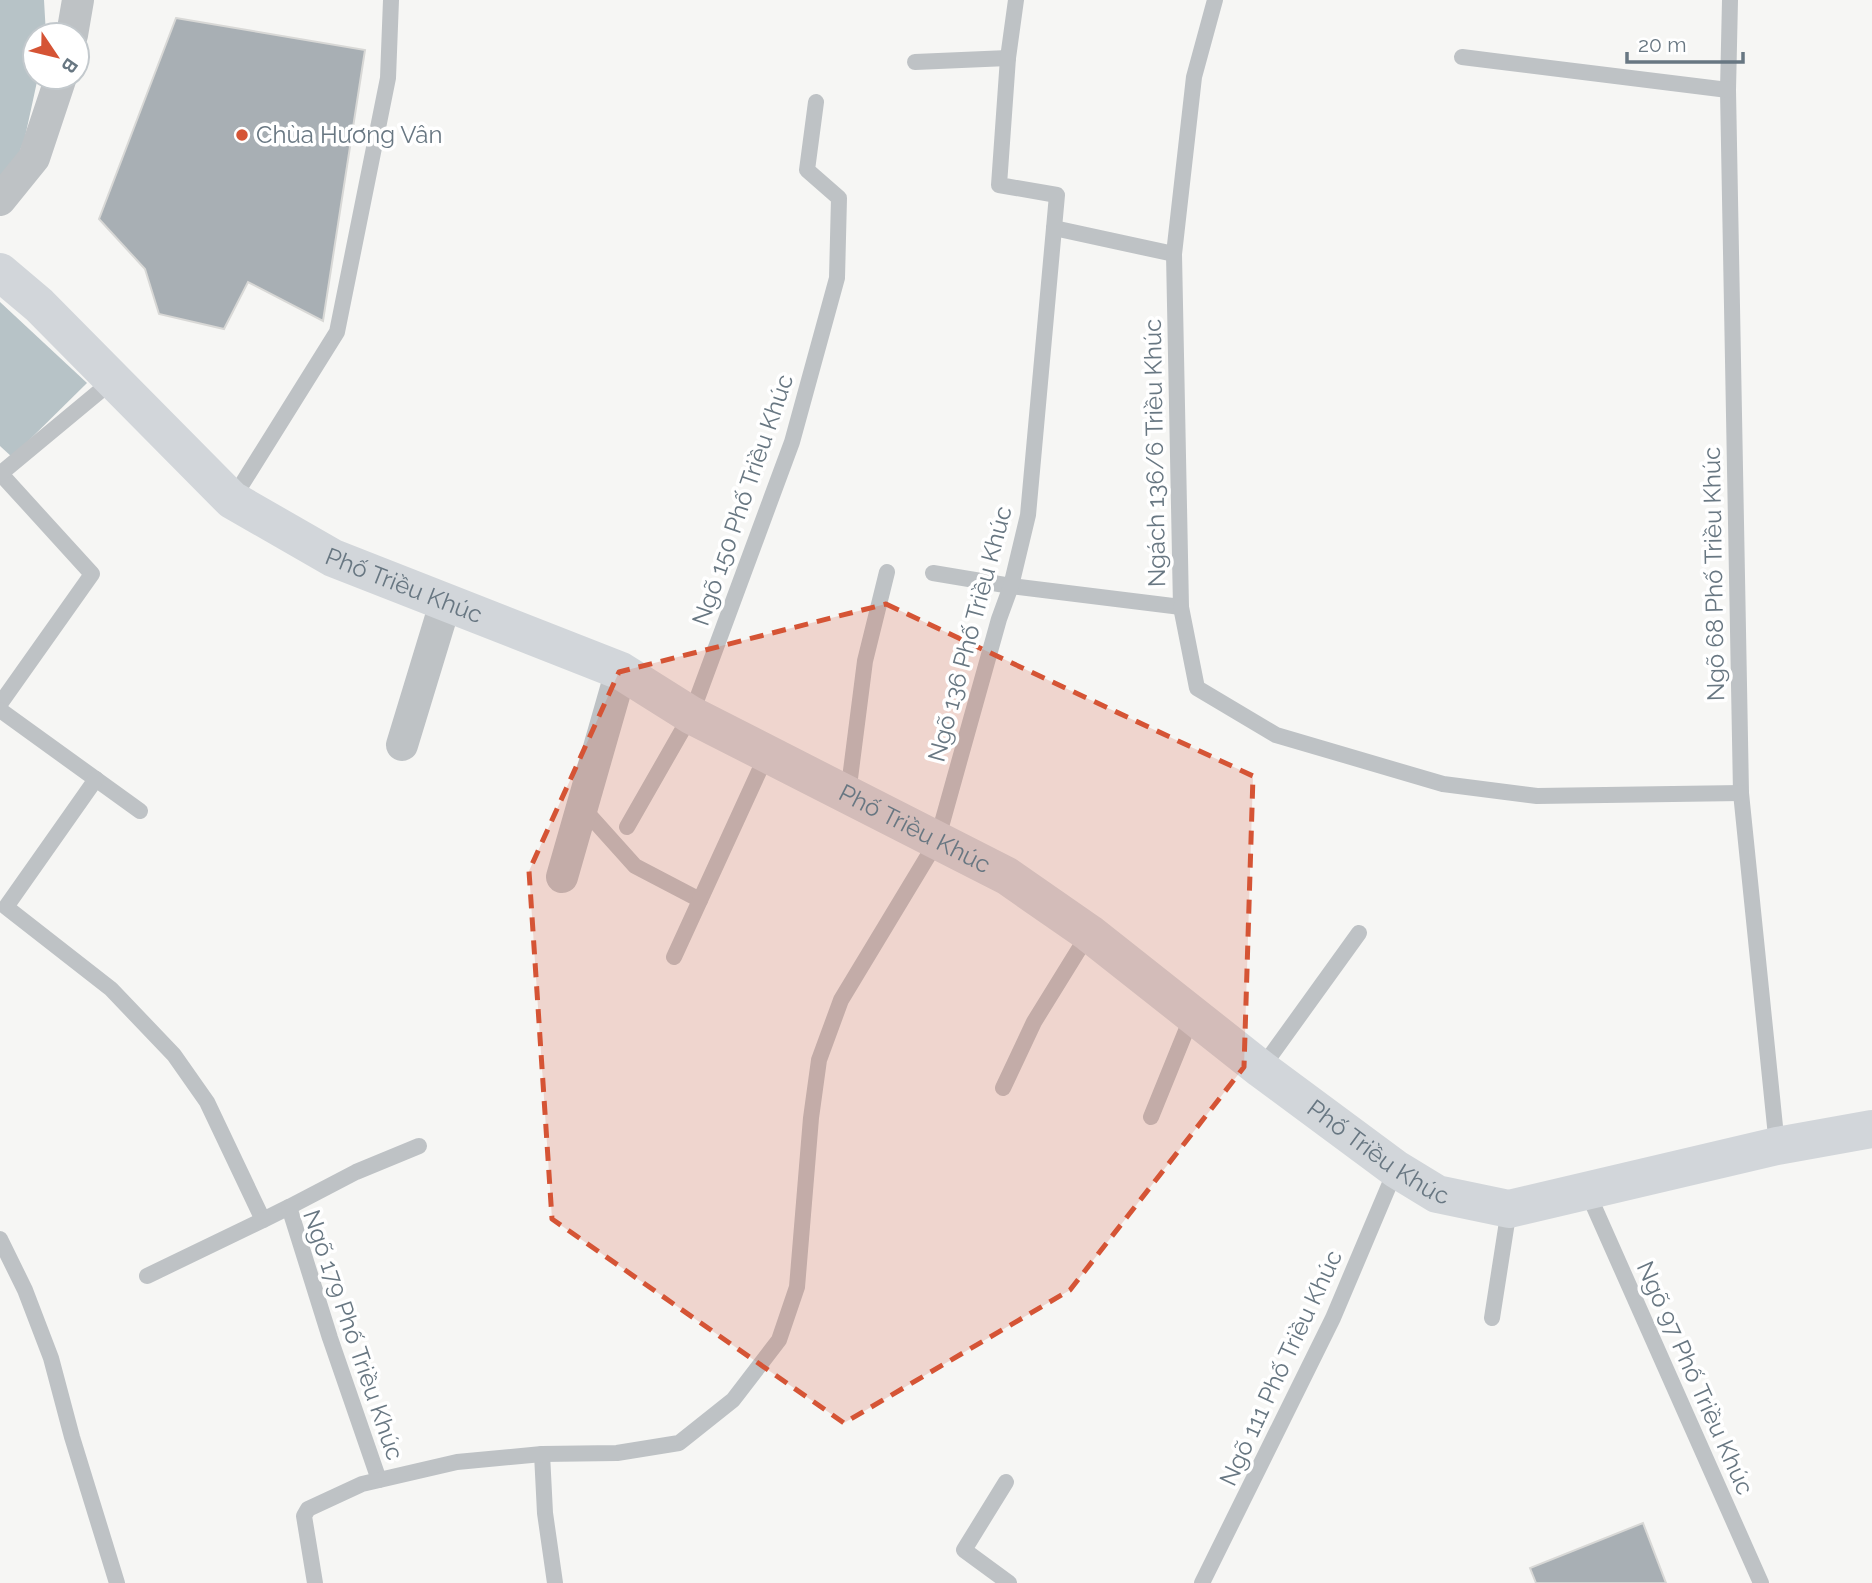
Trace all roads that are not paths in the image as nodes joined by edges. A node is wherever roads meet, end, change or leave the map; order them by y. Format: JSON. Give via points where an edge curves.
{"nodes":[{"id":1,"x":78,"y":0,"type":"edge"},
{"id":2,"x":391,"y":0,"type":"edge"},
{"id":3,"x":1016,"y":0,"type":"edge"},
{"id":4,"x":1215,"y":0,"type":"edge"},
{"id":5,"x":1730,"y":0,"type":"edge"},
{"id":6,"x":74,"y":21,"type":"edge"},
{"id":7,"x":1462,"y":57,"type":"dead end"},
{"id":8,"x":1008,"y":58,"type":"junction"},
{"id":9,"x":915,"y":62,"type":"dead end"},
{"id":10,"x":1728,"y":90,"type":"junction"},
{"id":11,"x":56,"y":91,"type":"edge"},
{"id":12,"x":816,"y":102,"type":"dead end"},
{"id":13,"x":0,"y":200,"type":"edge"},
{"id":14,"x":1054,"y":228,"type":"junction"},
{"id":15,"x":1174,"y":254,"type":"junction"},
{"id":16,"x":0,"y":272,"type":"edge"},
{"id":17,"x":112,"y":381,"type":"junction"},
{"id":18,"x":0,"y":473,"type":"edge"},
{"id":19,"x":232,"y":500,"type":"junction"},
{"id":20,"x":887,"y":572,"type":"dead end"},
{"id":21,"x":933,"y":573,"type":"dead end"},
{"id":22,"x":1011,"y":586,"type":"junction"},
{"id":23,"x":445,"y":604,"type":"junction"},
{"id":24,"x":1181,"y":607,"type":"junction"},
{"id":25,"x":621,"y":671,"type":"junction"},
{"id":26,"x":0,"y":704,"type":"edge"},
{"id":27,"x":0,"y":710,"type":"edge"},
{"id":28,"x":691,"y":715,"type":"junction"},
{"id":29,"x":402,"y":746,"type":"dead end"},
{"id":30,"x":767,"y":754,"type":"junction"},
{"id":31,"x":96,"y":779,"type":"junction"},
{"id":32,"x":1741,"y":793,"type":"junction"},
{"id":33,"x":848,"y":797,"type":"junction"},
{"id":34,"x":582,"y":807,"type":"junction"},
{"id":35,"x":140,"y":811,"type":"dead end"},
{"id":36,"x":627,"y":827,"type":"dead end"},
{"id":37,"x":937,"y":841,"type":"junction"},
{"id":38,"x":562,"y":877,"type":"dead end"},
{"id":39,"x":700,"y":900,"type":"junction"},
{"id":40,"x":1089,"y":933,"type":"junction"},
{"id":41,"x":1359,"y":933,"type":"dead end"},
{"id":42,"x":674,"y":957,"type":"dead end"},
{"id":43,"x":1193,"y":1014,"type":"junction"},
{"id":44,"x":1261,"y":1069,"type":"junction"},
{"id":45,"x":1003,"y":1088,"type":"dead end"},
{"id":46,"x":1151,"y":1117,"type":"dead end"},
{"id":47,"x":1872,"y":1129,"type":"edge"},
{"id":48,"x":419,"y":1146,"type":"dead end"},
{"id":49,"x":1777,"y":1146,"type":"junction"},
{"id":50,"x":1395,"y":1169,"type":"junction"},
{"id":51,"x":1587,"y":1191,"type":"junction"},
{"id":52,"x":289,"y":1207,"type":"junction"},
{"id":53,"x":1509,"y":1209,"type":"junction"},
{"id":54,"x":263,"y":1220,"type":"junction"},
{"id":55,"x":0,"y":1239,"type":"edge"},
{"id":56,"x":147,"y":1276,"type":"dead end"},
{"id":57,"x":1492,"y":1318,"type":"dead end"},
{"id":58,"x":542,"y":1454,"type":"junction"},
{"id":59,"x":379,"y":1480,"type":"junction"},
{"id":60,"x":1006,"y":1482,"type":"dead end"},
{"id":61,"x":1207,"y":1581,"type":"edge"},
{"id":62,"x":117,"y":1583,"type":"edge"},
{"id":63,"x":316,"y":1583,"type":"edge"},
{"id":64,"x":555,"y":1583,"type":"edge"},
{"id":65,"x":1009,"y":1583,"type":"edge"},
{"id":66,"x":1761,"y":1583,"type":"edge"}],
"edges":[{"from":1,"to":6,"type":"street"},
{"from":2,"to":19,"type":"lane","via":[[388,78],[337,332]]},
{"from":3,"to":8,"type":"lane"},
{"from":4,"to":15,"type":"lane","name":"Ngách 136/6 Triều Khúc","via":[[1194,77]]},
{"from":5,"to":10,"type":"lane","name":"Ngõ 68 Phố Triều Khúc"},
{"from":7,"to":10,"type":"lane"},
{"from":8,"to":9,"type":"lane"},
{"from":8,"to":14,"type":"lane","name":"Ngõ 136 Phố Triều Khúc","via":[[999,185],[1057,195]]},
{"from":10,"to":32,"type":"lane","name":"Ngõ 68 Phố Triều Khúc"},
{"from":11,"to":13,"type":"street","via":[[34,158]]},
{"from":12,"to":28,"type":"lane","name":"Ngõ 150 Phố Triều Khúc","via":[[807,170],[839,198],[837,278],[792,442]]},
{"from":14,"to":15,"type":"lane"},
{"from":14,"to":22,"type":"lane","name":"Ngõ 136 Phố Triều Khúc","via":[[1028,515]]},
{"from":15,"to":24,"type":"lane","name":"Ngách 136/6 Triều Khúc"},
{"from":16,"to":17,"type":"street","name":"Phố Triều Khúc","via":[[39,305]]},
{"from":17,"to":18,"type":"lane"},
{"from":17,"to":19,"type":"street","name":"Phố Triều Khúc"},
{"from":18,"to":26,"type":"lane","via":[[92,574]]},
{"from":19,"to":23,"type":"street","name":"Phố Triều Khúc","via":[[334,558]]},
{"from":20,"to":33,"type":"lane","via":[[865,660]]},
{"from":21,"to":22,"type":"lane","name":"Ngách 136/6 Triều Khúc"},
{"from":22,"to":24,"type":"lane","name":"Ngách 136/6 Triều Khúc"},
{"from":22,"to":37,"type":"lane","name":"Ngõ 136 Phố Triều Khúc"},
{"from":23,"to":25,"type":"street","name":"Phố Triều Khúc"},
{"from":23,"to":29,"type":"street"},
{"from":24,"to":32,"type":"lane","via":[[1197,688],[1276,735],[1443,784],[1536,796]]},
{"from":25,"to":28,"type":"street","name":"Phố Triều Khúc"},
{"from":25,"to":34,"type":"street"},
{"from":27,"to":31,"type":"lane"},
{"from":28,"to":30,"type":"street","name":"Phố Triều Khúc"},
{"from":28,"to":36,"type":"lane"},
{"from":30,"to":33,"type":"street","name":"Phố Triều Khúc"},
{"from":30,"to":39,"type":"lane"},
{"from":31,"to":35,"type":"lane"},
{"from":31,"to":54,"type":"lane","name":"Ngõ 179 Phố Triều Khúc","via":[[6,907],[111,989],[174,1055],[207,1102]]},
{"from":32,"to":49,"type":"lane","name":"Ngõ 68 Phố Triều Khúc"},
{"from":33,"to":37,"type":"street","name":"Phố Triều Khúc"},
{"from":34,"to":38,"type":"street"},
{"from":34,"to":39,"type":"lane","via":[[635,866]]},
{"from":37,"to":40,"type":"street","name":"Phố Triều Khúc","via":[[1007,876]]},
{"from":37,"to":58,"type":"lane","name":"Ngõ 136 Phố Triều Khúc","via":[[841,1000],[819,1060],[797,1287],[779,1340],[733,1400],[680,1443],[617,1453]]},
{"from":39,"to":42,"type":"lane"},
{"from":40,"to":43,"type":"street","name":"Phố Triều Khúc"},
{"from":40,"to":45,"type":"lane","via":[[1034,1022]]},
{"from":41,"to":44,"type":"lane"},
{"from":43,"to":44,"type":"street","name":"Phố Triều Khúc"},
{"from":43,"to":46,"type":"lane"},
{"from":44,"to":50,"type":"street","name":"Phố Triều Khúc"},
{"from":47,"to":49,"type":"street","name":"Phố Triều Khúc"},
{"from":48,"to":52,"type":"lane"},
{"from":49,"to":51,"type":"street","name":"Phố Triều Khúc"},
{"from":50,"to":53,"type":"street","name":"Phố Triều Khúc","via":[[1437,1194]]},
{"from":50,"to":61,"type":"lane","name":"Ngõ 111 Phố Triều Khúc","via":[[1333,1318]]},
{"from":51,"to":53,"type":"street","name":"Phố Triều Khúc"},
{"from":51,"to":66,"type":"lane","name":"Ngõ 97 Phố Triều Khúc"},
{"from":52,"to":54,"type":"lane","name":"Ngõ 179 Phố Triều Khúc"},
{"from":52,"to":59,"type":"lane","name":"Ngõ 179 Phố Triều Khúc"},
{"from":53,"to":57,"type":"lane"},
{"from":54,"to":56,"type":"lane"},
{"from":55,"to":62,"type":"lane","via":[[51,1358]]},
{"from":58,"to":59,"type":"lane","name":"Ngõ 136 Phố Triều Khúc","via":[[457,1462]]},
{"from":58,"to":64,"type":"lane"},
{"from":59,"to":63,"type":"lane","name":"Ngõ 136 Phố Triều Khúc","via":[[308,1509],[304,1528]]},
{"from":60,"to":65,"type":"lane","via":[[964,1550]]}]}
